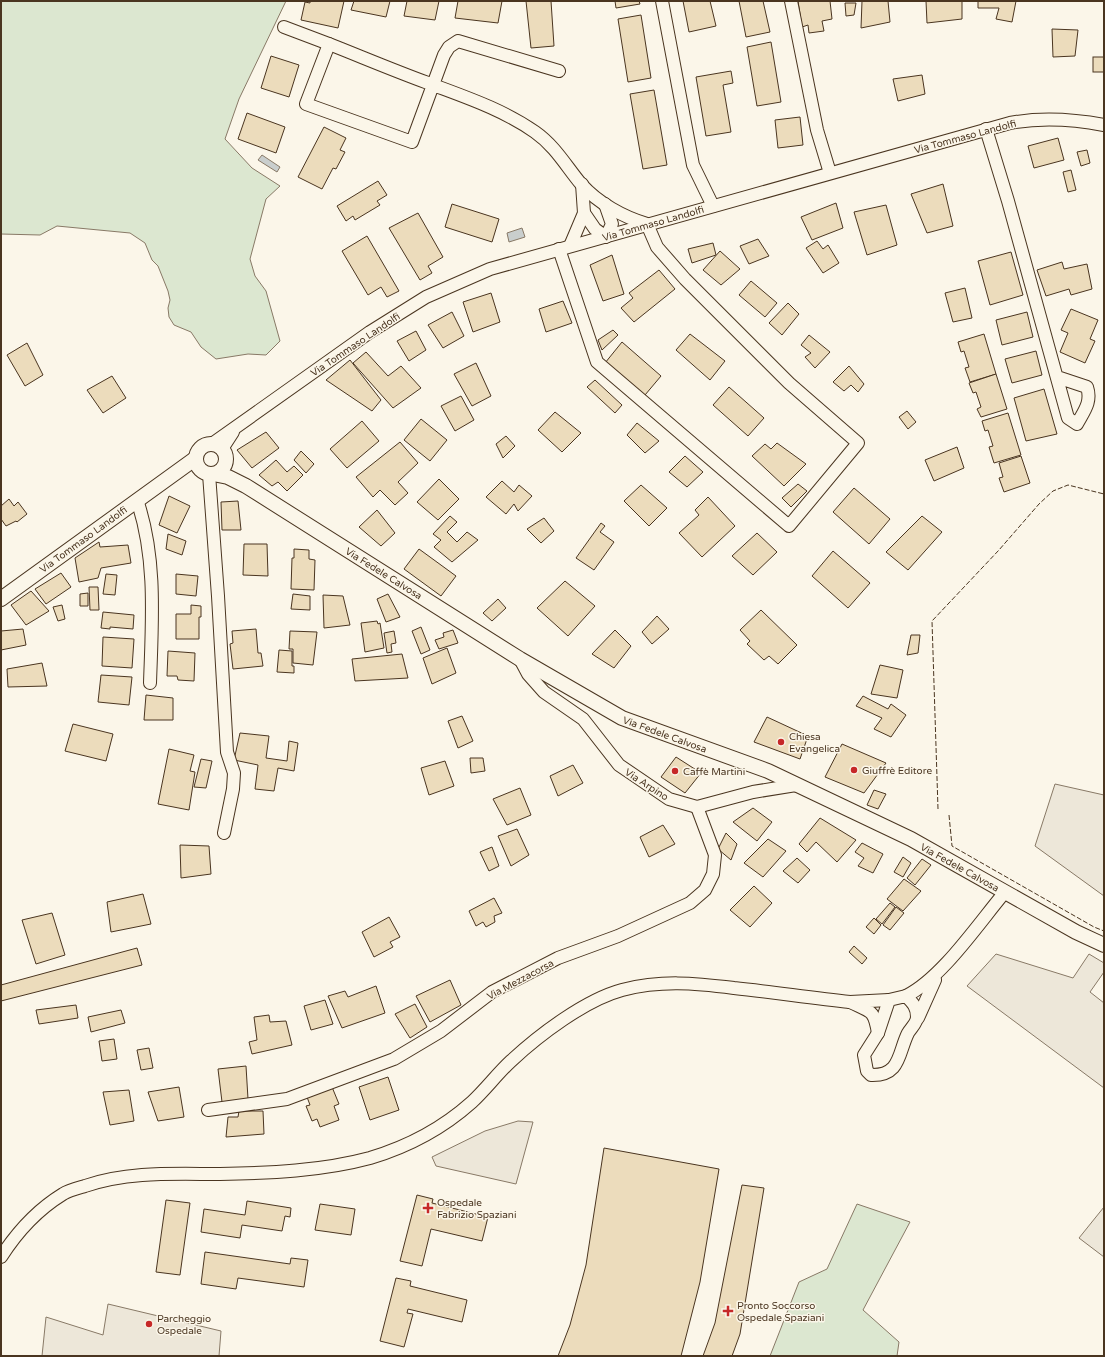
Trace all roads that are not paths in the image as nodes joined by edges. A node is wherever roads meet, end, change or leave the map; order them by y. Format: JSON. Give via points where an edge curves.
{"nodes":[{"id":1,"x":662,"y":1,"type":"edge"},
{"id":2,"x":791,"y":1,"type":"edge"},
{"id":3,"x":284,"y":27,"type":"dead end"},
{"id":4,"x":329,"y":44,"type":"junction"},
{"id":5,"x":559,"y":71,"type":"dead end"},
{"id":6,"x":434,"y":86,"type":"junction"},
{"id":7,"x":1104,"y":125,"type":"edge"},
{"id":8,"x":986,"y":129,"type":"junction"},
{"id":9,"x":830,"y":173,"type":"junction"},
{"id":10,"x":582,"y":184,"type":"junction"},
{"id":11,"x":605,"y":204,"type":"junction"},
{"id":12,"x":713,"y":206,"type":"junction"},
{"id":13,"x":584,"y":213,"type":"junction"},
{"id":14,"x":648,"y":224,"type":"junction"},
{"id":15,"x":606,"y":237,"type":"junction"},
{"id":16,"x":565,"y":248,"type":"junction"},
{"id":17,"x":1056,"y":377,"type":"dead end"},
{"id":18,"x":220,"y":450,"type":"junction"},
{"id":19,"x":205,"y":469,"type":"junction"},
{"id":20,"x":246,"y":486,"type":"junction"},
{"id":21,"x":137,"y":500,"type":"junction"},
{"id":22,"x":1,"y":599,"type":"edge"},
{"id":23,"x":520,"y":659,"type":"junction"},
{"id":24,"x":150,"y":683,"type":"dead end"},
{"id":25,"x":796,"y":784,"type":"junction"},
{"id":26,"x":697,"y":807,"type":"junction"},
{"id":27,"x":224,"y":833,"type":"dead end"},
{"id":28,"x":1005,"y":892,"type":"junction"},
{"id":29,"x":1104,"y":945,"type":"edge"},
{"id":30,"x":940,"y":970,"type":"junction"},
{"id":31,"x":906,"y":996,"type":"junction"},
{"id":32,"x":889,"y":1000,"type":"junction"},
{"id":33,"x":850,"y":1002,"type":"junction"},
{"id":34,"x":917,"y":1019,"type":"junction"},
{"id":35,"x":878,"y":1033,"type":"junction"},
{"id":36,"x":208,"y":1110,"type":"dead end"},
{"id":37,"x":1,"y":1257,"type":"edge"}],
"edges":[{"from":1,"to":12,"type":"street","via":[[693,165]]},
{"from":2,"to":9,"type":"street","via":[[816,123]]},
{"from":3,"to":4,"type":"street"},
{"from":4,"to":6,"type":"street"},
{"from":4,"to":6,"type":"street","via":[[306,104],[412,142]]},
{"from":5,"to":6,"type":"street","via":[[458,41],[449,47],[444,55]]},
{"from":6,"to":10,"type":"street","via":[[499,110],[536,132],[559,154]]},
{"from":7,"to":8,"type":"street","name":"Via Tommaso Landolfi","via":[[1078,120],[1031,119]]},
{"from":8,"to":9,"type":"street","name":"Via Tommaso Landolfi"},
{"from":8,"to":17,"type":"street"},
{"from":9,"to":12,"type":"street","name":"Via Tommaso Landolfi"},
{"from":10,"to":11,"type":"street"},
{"from":10,"to":13,"type":"street"},
{"from":11,"to":14,"type":"street","via":[[633,220]]},
{"from":11,"to":15,"type":"street","via":[[612,224]]},
{"from":12,"to":14,"type":"street","name":"Via Tommaso Landolfi"},
{"from":13,"to":15,"type":"street","via":[[595,229]]},
{"from":13,"to":16,"type":"street"},
{"from":14,"to":15,"type":"street","name":"Via Tommaso Landolfi"},
{"from":14,"to":16,"type":"street","via":[[657,247],[685,279],[789,383],[858,443],[789,526],[597,362]]},
{"from":15,"to":16,"type":"street","name":"Via Tommaso Landolfi"},
{"from":16,"to":18,"type":"street","name":"Via Tommaso Landolfi","via":[[490,270],[426,297],[370,332],[239,426]]},
{"from":18,"to":19,"type":"street","via":[[223,467]]},
{"from":18,"to":19,"type":"street","via":[[202,446],[199,450]]},
{"from":18,"to":20,"type":"street","name":"Via Fedele Calvosa"},
{"from":19,"to":20,"type":"street","name":"Via Fedele Calvosa"},
{"from":19,"to":21,"type":"street","name":"Via Tommaso Landolfi","via":[[166,480]]},
{"from":19,"to":27,"type":"street","via":[[219,604],[226,752],[234,773]]},
{"from":20,"to":23,"type":"street","name":"Via Fedele Calvosa"},
{"from":21,"to":22,"type":"street","name":"Via Tommaso Landolfi"},
{"from":21,"to":24,"type":"street","via":[[146,524],[151,575]]},
{"from":23,"to":25,"type":"street","name":"Via Fedele Calvosa","via":[[622,718],[768,771]]},
{"from":23,"to":26,"type":"street","name":"Via Arpino","via":[[528,674],[544,692],[584,719],[618,765],[652,790],[669,799]]},
{"from":25,"to":26,"type":"street"},
{"from":25,"to":28,"type":"street","name":"Via Fedele Calvosa","via":[[911,839]]},
{"from":26,"to":36,"type":"street","name":"Via Mezzacorsa","via":[[715,855],[713,874],[705,890],[690,903],[618,936],[558,958],[492,992],[441,1031],[394,1058],[287,1099]]},
{"from":28,"to":29,"type":"street","name":"Via Fedele Calvosa"},
{"from":28,"to":30,"type":"street"},
{"from":30,"to":31,"type":"street","via":[[920,989]]},
{"from":30,"to":34,"type":"street"},
{"from":31,"to":32,"type":"street"},
{"from":31,"to":34,"type":"street","via":[[915,1005]]},
{"from":32,"to":33,"type":"street"},
{"from":32,"to":35,"type":"street"},
{"from":33,"to":35,"type":"street","via":[[870,1011],[876,1017]]},
{"from":33,"to":37,"type":"street","via":[[680,982],[647,984],[619,991],[591,1003],[558,1024],[511,1060],[472,1101],[436,1130],[408,1144],[372,1158],[338,1166],[224,1174],[142,1174],[103,1180],[65,1193],[37,1213],[14,1237]]},
{"from":34,"to":35,"type":"street","via":[[903,1044],[898,1064],[885,1073],[871,1075],[867,1071],[864,1055]]}]}
